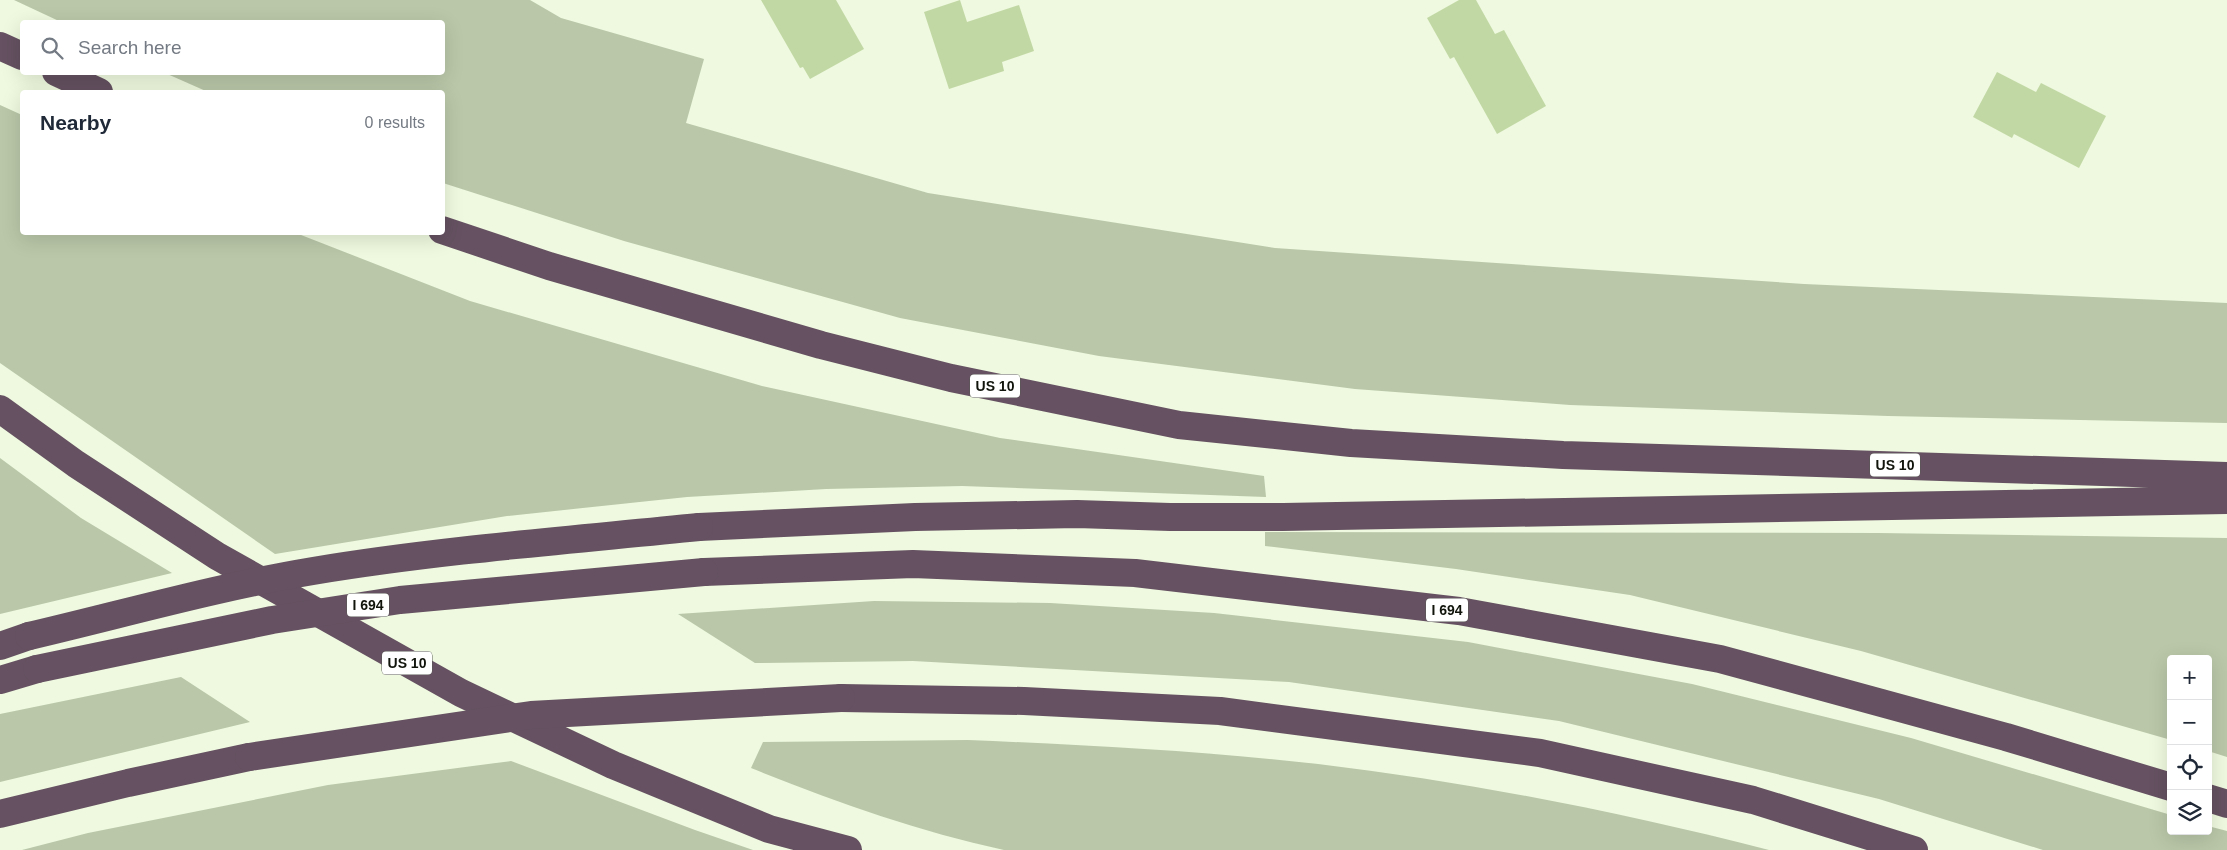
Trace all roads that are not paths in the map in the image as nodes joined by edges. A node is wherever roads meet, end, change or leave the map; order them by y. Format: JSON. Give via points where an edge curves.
{"nodes":[{"id":1,"x":0,"y":46,"type":"edge"},
{"id":2,"x":20,"y":55,"type":"edge"},
{"id":3,"x":62,"y":75,"type":"edge"},
{"id":4,"x":95,"y":90,"type":"edge"},
{"id":5,"x":445,"y":231,"type":"edge"},
{"id":6,"x":0,"y":409,"type":"edge"},
{"id":7,"x":2227,"y":476,"type":"edge"},
{"id":8,"x":2227,"y":500,"type":"edge"},
{"id":9,"x":0,"y":646,"type":"edge"},
{"id":10,"x":0,"y":680,"type":"edge"},
{"id":11,"x":2167,"y":786,"type":"edge"},
{"id":12,"x":2212,"y":799,"type":"edge"},
{"id":13,"x":2227,"y":804,"type":"edge"},
{"id":14,"x":0,"y":814,"type":"edge"},
{"id":15,"x":848,"y":850,"type":"edge"},
{"id":16,"x":1914,"y":850,"type":"edge"}],
"edges":[{"from":1,"to":2,"type":"highway"},
{"from":3,"to":4,"type":"highway"},
{"from":5,"to":7,"type":"highway","number":"US 10","via":[[549,266],[821,345],[951,378],[1179,425],[1351,443],[1563,455]]},
{"from":6,"to":15,"type":"highway","number":"US 10","via":[[76,464],[216,556],[461,693],[613,765],[769,829]]},
{"from":8,"to":9,"type":"highway","bridge":true,"via":[[1282,517],[1008,515],[699,526],[312,571],[29,636]]},
{"from":10,"to":11,"type":"highway","number":"I 694","bridge":true,"via":[[37,669],[272,620],[400,600],[704,572],[913,564],[1135,573],[1459,611],[1720,659],[2006,737]]},
{"from":12,"to":13,"type":"highway"},
{"from":14,"to":16,"type":"highway","bridge":true,"via":[[249,757],[531,715],[841,698],[1024,701],[1220,711],[1540,753],[1752,800]]}]}
